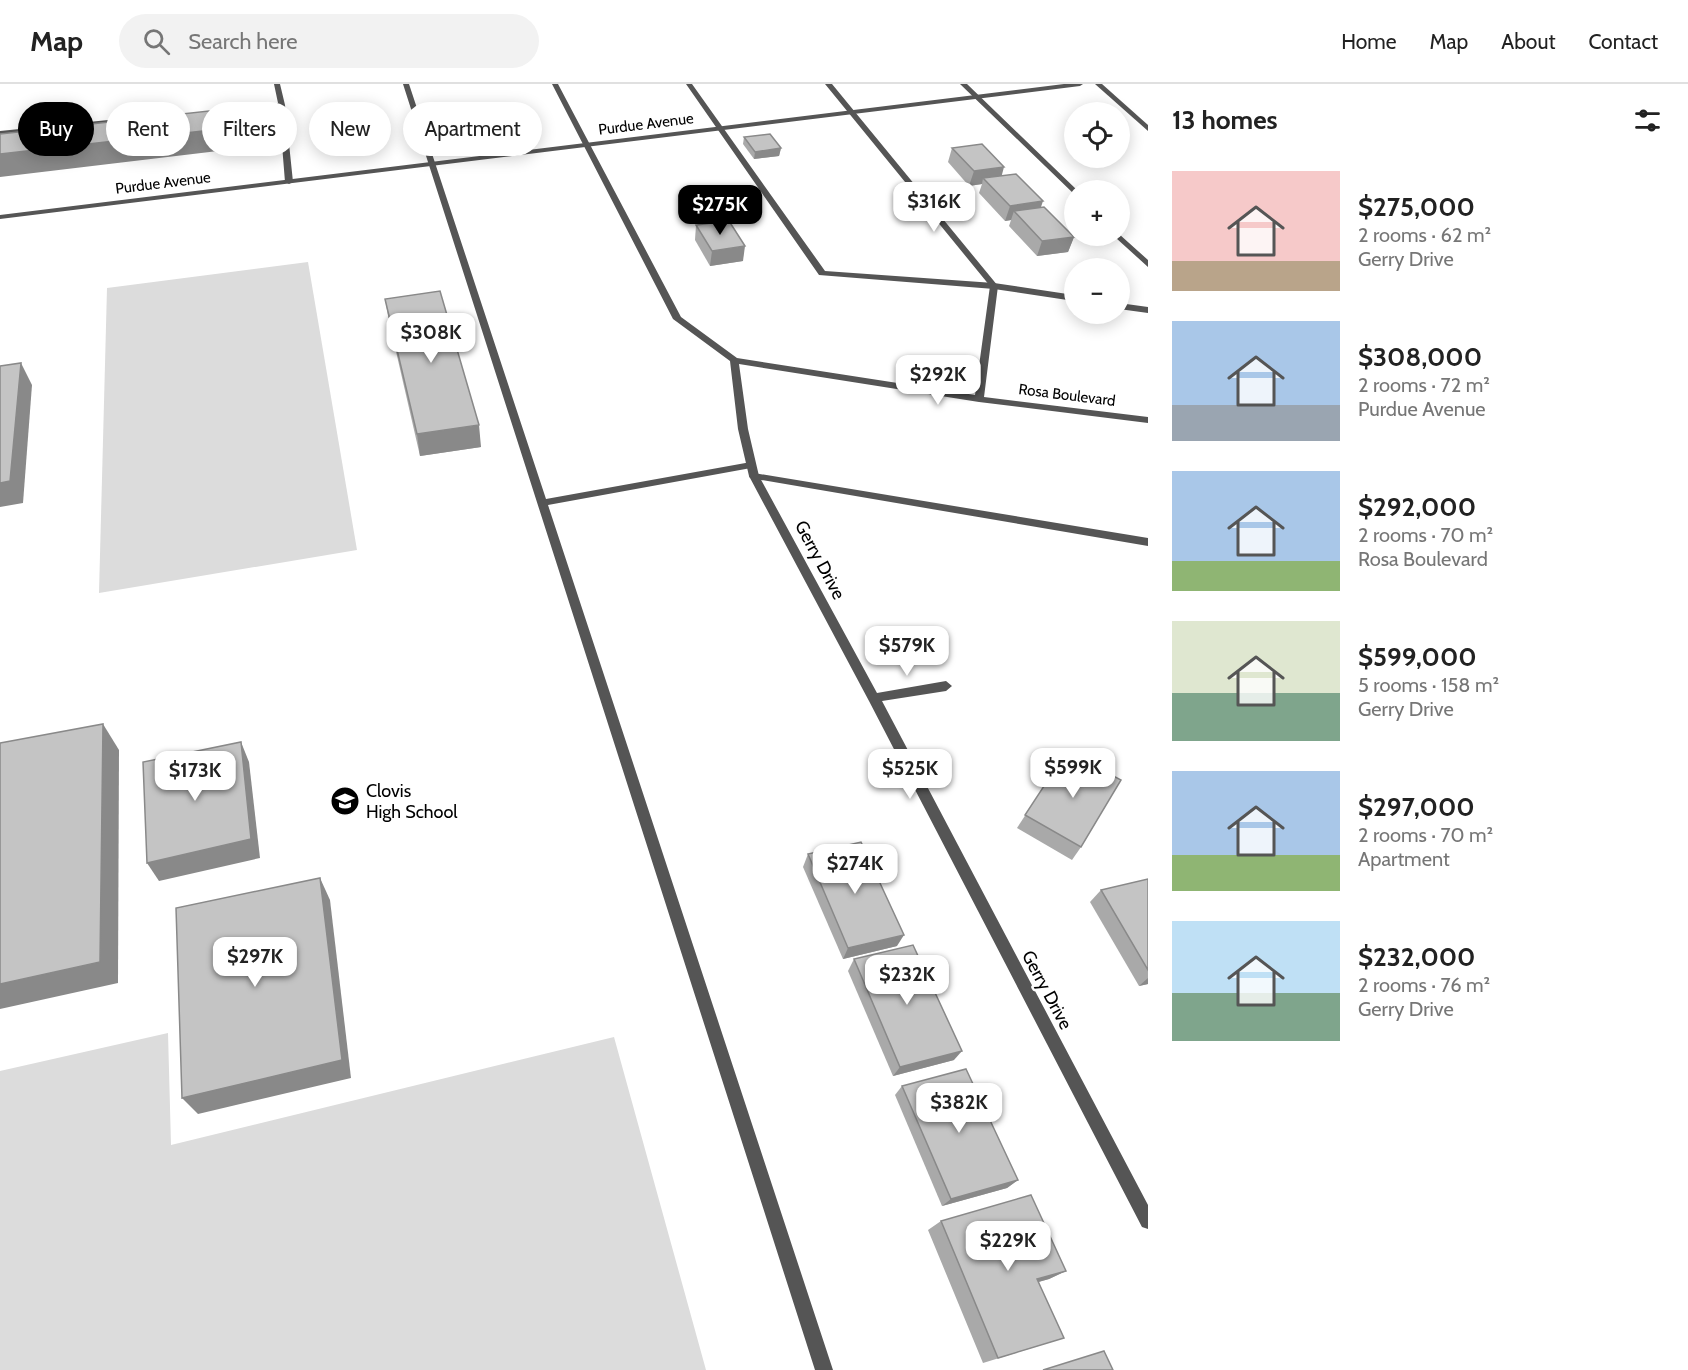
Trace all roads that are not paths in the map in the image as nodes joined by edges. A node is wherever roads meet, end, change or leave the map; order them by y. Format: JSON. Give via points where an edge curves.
{"nodes":[{"id":1,"x":277,"y":84,"type":"edge"},
{"id":2,"x":406,"y":84,"type":"edge"},
{"id":3,"x":555,"y":84,"type":"edge"},
{"id":4,"x":689,"y":84,"type":"edge"},
{"id":5,"x":828,"y":84,"type":"edge"},
{"id":6,"x":963,"y":84,"type":"edge"},
{"id":7,"x":1080,"y":84,"type":"edge"},
{"id":8,"x":1098,"y":84,"type":"edge"},
{"id":9,"x":977,"y":97,"type":"junction"},
{"id":10,"x":281,"y":102,"type":"edge"},
{"id":11,"x":853,"y":112,"type":"junction"},
{"id":12,"x":106,"y":122,"type":"edge"},
{"id":13,"x":720,"y":128,"type":"junction"},
{"id":14,"x":1148,"y":129,"type":"edge"},
{"id":15,"x":0,"y":132,"type":"edge"},
{"id":16,"x":585,"y":145,"type":"junction"},
{"id":17,"x":287,"y":156,"type":"edge"},
{"id":18,"x":433,"y":164,"type":"junction"},
{"id":19,"x":289,"y":182,"type":"junction"},
{"id":20,"x":1064,"y":182,"type":"edge"},
{"id":21,"x":0,"y":217,"type":"edge"},
{"id":22,"x":1129,"y":246,"type":"edge"},
{"id":23,"x":1148,"y":265,"type":"edge"},
{"id":24,"x":994,"y":286,"type":"junction"},
{"id":25,"x":1064,"y":296,"type":"edge"},
{"id":26,"x":1130,"y":308,"type":"edge"},
{"id":27,"x":1148,"y":310,"type":"edge"},
{"id":28,"x":734,"y":360,"type":"junction"},
{"id":29,"x":979,"y":399,"type":"junction"},
{"id":30,"x":1148,"y":420,"type":"edge"},
{"id":31,"x":752,"y":470,"type":"junction"},
{"id":32,"x":542,"y":503,"type":"junction"},
{"id":33,"x":1148,"y":542,"type":"edge"},
{"id":34,"x":946,"y":686,"type":"dead end"},
{"id":35,"x":874,"y":698,"type":"junction"},
{"id":36,"x":1148,"y":1221,"type":"edge"},
{"id":37,"x":824,"y":1370,"type":"edge"}],
"edges":[{"from":1,"to":10,"type":"street"},
{"from":2,"to":18,"type":"street"},
{"from":3,"to":16,"type":"street"},
{"from":4,"to":13,"type":"street"},
{"from":5,"to":11,"type":"street"},
{"from":6,"to":9,"type":"street"},
{"from":7,"to":9,"type":"street","name":"Purdue Avenue"},
{"from":8,"to":14,"type":"street"},
{"from":9,"to":11,"type":"street","name":"Purdue Avenue"},
{"from":9,"to":20,"type":"street"},
{"from":11,"to":13,"type":"street","name":"Purdue Avenue"},
{"from":11,"to":24,"type":"street"},
{"from":12,"to":15,"type":"street"},
{"from":13,"to":16,"type":"street","name":"Purdue Avenue"},
{"from":13,"to":24,"type":"street","via":[[822,273]]},
{"from":16,"to":18,"type":"street","name":"Purdue Avenue"},
{"from":16,"to":28,"type":"street","via":[[677,319]]},
{"from":17,"to":19,"type":"street"},
{"from":18,"to":19,"type":"street","name":"Purdue Avenue"},
{"from":18,"to":32,"type":"street"},
{"from":19,"to":21,"type":"street","name":"Purdue Avenue"},
{"from":22,"to":23,"type":"street"},
{"from":24,"to":25,"type":"street"},
{"from":24,"to":29,"type":"street"},
{"from":26,"to":27,"type":"street"},
{"from":28,"to":29,"type":"street","name":"Rosa Boulevard"},
{"from":28,"to":31,"type":"street","name":"Gerry Drive"},
{"from":29,"to":30,"type":"street","name":"Rosa Boulevard"},
{"from":31,"to":32,"type":"street"},
{"from":31,"to":33,"type":"street"},
{"from":31,"to":35,"type":"street","name":"Gerry Drive"},
{"from":32,"to":37,"type":"street"},
{"from":34,"to":35,"type":"street"},
{"from":35,"to":36,"type":"street","name":"Gerry Drive"}]}
